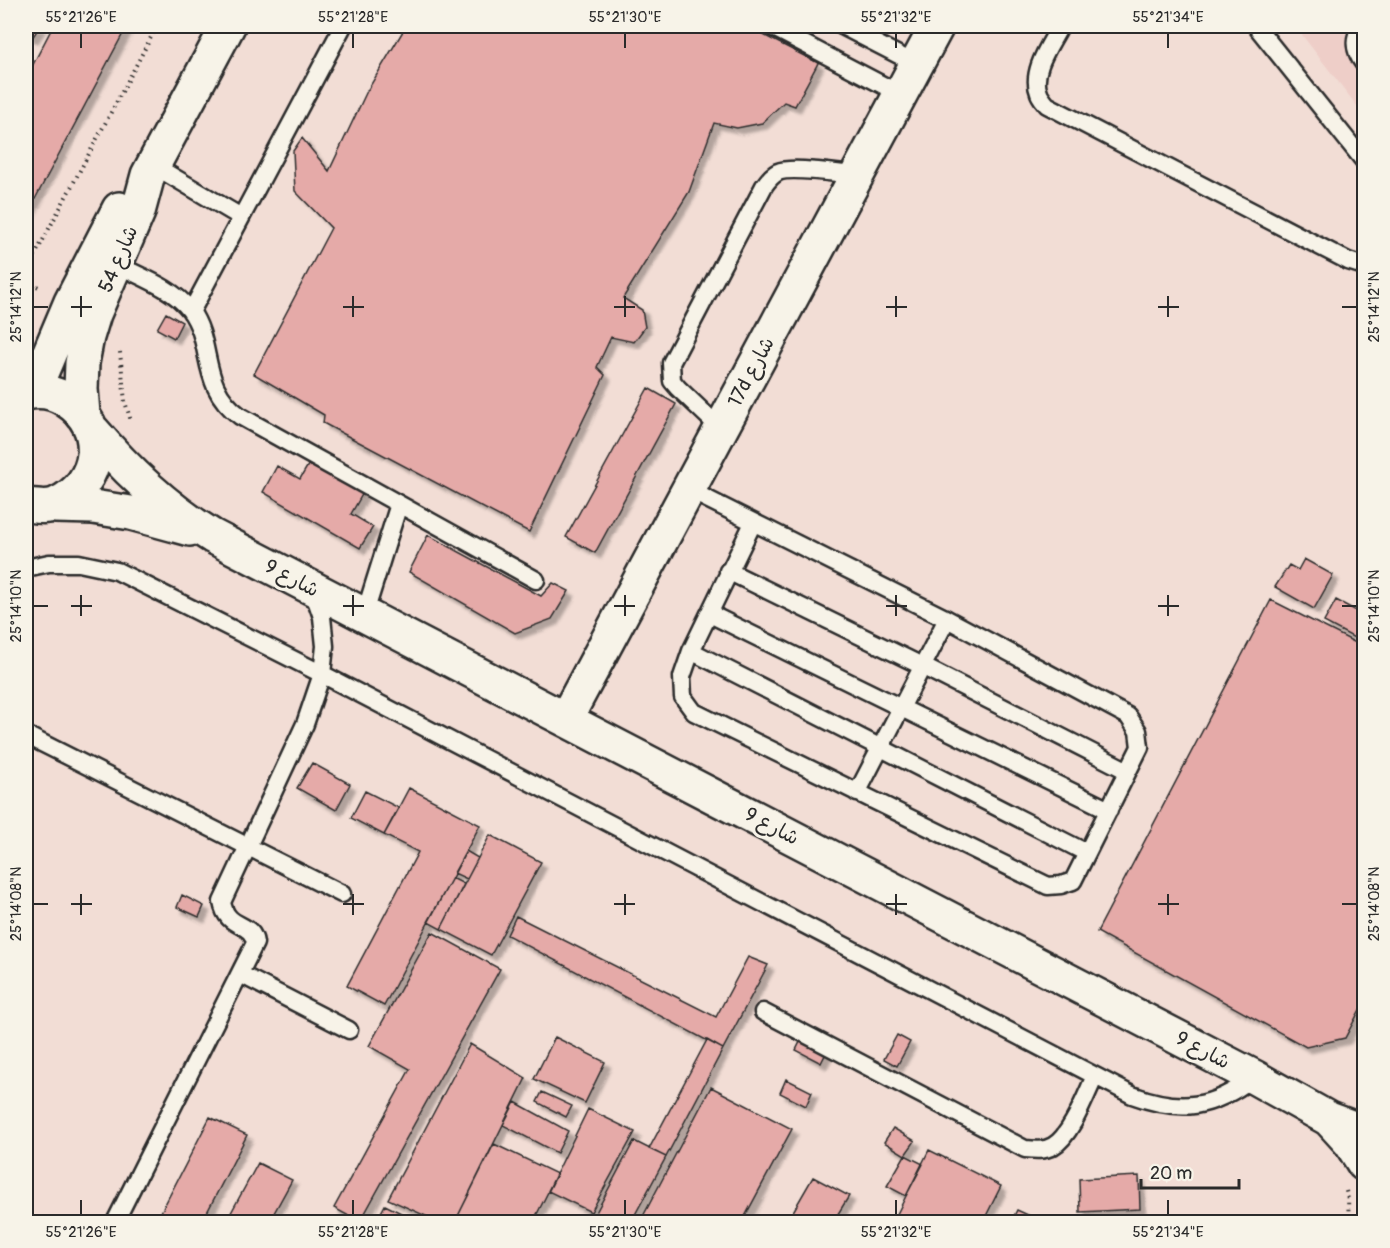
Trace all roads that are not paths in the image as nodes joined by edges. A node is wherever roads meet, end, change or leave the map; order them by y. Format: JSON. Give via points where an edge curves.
{"nodes":[{"id":1,"x":228,"y":26,"type":"edge"},
{"id":2,"x":343,"y":26,"type":"edge"},
{"id":3,"x":770,"y":26,"type":"edge"},
{"id":4,"x":842,"y":26,"type":"edge"},
{"id":5,"x":937,"y":26,"type":"edge"},
{"id":6,"x":1060,"y":26,"type":"edge"},
{"id":7,"x":1256,"y":26,"type":"edge"},
{"id":8,"x":1362,"y":26,"type":"edge"},
{"id":9,"x":916,"y":64,"type":"junction"},
{"id":10,"x":1365,"y":64,"type":"edge"},
{"id":11,"x":900,"y":94,"type":"junction"},
{"id":12,"x":1365,"y":161,"type":"edge"},
{"id":13,"x":150,"y":170,"type":"junction"},
{"id":14,"x":856,"y":176,"type":"junction"},
{"id":15,"x":241,"y":217,"type":"junction"},
{"id":16,"x":117,"y":264,"type":"junction"},
{"id":17,"x":1365,"y":266,"type":"edge"},
{"id":18,"x":191,"y":312,"type":"junction"},
{"id":19,"x":29,"y":392,"type":"edge"},
{"id":20,"x":88,"y":423,"type":"junction"},
{"id":21,"x":721,"y":429,"type":"junction"},
{"id":22,"x":689,"y":490,"type":"junction"},
{"id":23,"x":399,"y":504,"type":"junction"},
{"id":24,"x":38,"y":508,"type":"edge"},
{"id":25,"x":753,"y":523,"type":"junction"},
{"id":26,"x":212,"y":536,"type":"junction"},
{"id":27,"x":26,"y":568,"type":"edge"},
{"id":28,"x":728,"y":571,"type":"junction"},
{"id":29,"x":536,"y":580,"type":"dead end"},
{"id":30,"x":313,"y":590,"type":"junction"},
{"id":31,"x":710,"y":614,"type":"junction"},
{"id":32,"x":364,"y":616,"type":"junction"},
{"id":33,"x":947,"y":619,"type":"junction"},
{"id":34,"x":691,"y":651,"type":"junction"},
{"id":35,"x":922,"y":666,"type":"junction"},
{"id":36,"x":322,"y":674,"type":"junction"},
{"id":37,"x":901,"y":708,"type":"junction"},
{"id":38,"x":566,"y":718,"type":"junction"},
{"id":39,"x":26,"y":735,"type":"edge"},
{"id":40,"x":880,"y":748,"type":"junction"},
{"id":41,"x":1128,"y":771,"type":"junction"},
{"id":42,"x":857,"y":793,"type":"junction"},
{"id":43,"x":1109,"y":810,"type":"junction"},
{"id":44,"x":247,"y":846,"type":"junction"},
{"id":45,"x":1087,"y":853,"type":"junction"},
{"id":46,"x":342,"y":894,"type":"dead end"},
{"id":47,"x":240,"y":974,"type":"junction"},
{"id":48,"x":763,"y":1012,"type":"dead end"},
{"id":49,"x":349,"y":1030,"type":"dead end"},
{"id":50,"x":1095,"y":1076,"type":"junction"},
{"id":51,"x":1254,"y":1077,"type":"junction"},
{"id":52,"x":1329,"y":1119,"type":"junction"},
{"id":53,"x":1365,"y":1132,"type":"edge"},
{"id":54,"x":1365,"y":1164,"type":"edge"},
{"id":55,"x":115,"y":1222,"type":"edge"}],
"edges":[{"from":1,"to":13,"type":"street","name":"شارع 54"},
{"from":2,"to":15,"type":"lane"},
{"from":3,"to":11,"type":"lane"},
{"from":4,"to":9,"type":"lane"},
{"from":5,"to":9,"type":"street","name":"17d شارع"},
{"from":6,"to":17,"type":"lane","via":[[1036,80],[1047,105],[1348,261]]},
{"from":7,"to":12,"type":"lane"},
{"from":8,"to":10,"type":"lane","via":[[1356,50]]},
{"from":9,"to":11,"type":"street","name":"17d شارع"},
{"from":11,"to":14,"type":"street","name":"17d شارع"},
{"from":13,"to":15,"type":"lane"},
{"from":13,"to":16,"type":"street","name":"شارع 54"},
{"from":13,"to":19,"type":"street","name":"شارع 54","via":[[114,217]]},
{"from":14,"to":21,"type":"street","name":"17d شارع"},
{"from":14,"to":21,"type":"lane","via":[[780,171],[764,186],[670,363],[672,381]]},
{"from":15,"to":18,"type":"lane"},
{"from":16,"to":18,"type":"lane","via":[[170,292]]},
{"from":16,"to":20,"type":"street","name":"شارع 54","via":[[94,314],[82,363],[81,389]]},
{"from":18,"to":23,"type":"lane","via":[[217,392],[227,406]]},
{"from":19,"to":20,"type":"street","name":"شارع 9","via":[[61,396]]},
{"from":20,"to":24,"type":"street","name":"شارع 54","via":[[95,449],[84,482],[72,495]]},
{"from":20,"to":26,"type":"street","name":"شارع 9","via":[[144,487]]},
{"from":21,"to":22,"type":"street","name":"17d شارع"},
{"from":22,"to":25,"type":"lane"},
{"from":22,"to":38,"type":"street","name":"17d شارع"},
{"from":23,"to":29,"type":"lane"},
{"from":23,"to":32,"type":"lane"},
{"from":24,"to":26,"type":"street","name":"شارع 9","via":[[93,507],[131,513]]},
{"from":25,"to":28,"type":"lane"},
{"from":25,"to":33,"type":"lane"},
{"from":26,"to":30,"type":"street","name":"شارع 9"},
{"from":27,"to":36,"type":"lane","via":[[79,563],[117,571]]},
{"from":28,"to":31,"type":"lane"},
{"from":28,"to":35,"type":"lane"},
{"from":30,"to":32,"type":"street","name":"شارع 9"},
{"from":30,"to":36,"type":"lane","via":[[322,617]]},
{"from":31,"to":34,"type":"lane"},
{"from":31,"to":37,"type":"lane"},
{"from":32,"to":38,"type":"street","name":"شارع 9"},
{"from":33,"to":35,"type":"lane"},
{"from":33,"to":41,"type":"lane","via":[[1128,716],[1140,747]]},
{"from":34,"to":40,"type":"lane"},
{"from":34,"to":42,"type":"lane","via":[[682,676],[683,697],[693,712]]},
{"from":35,"to":37,"type":"lane"},
{"from":35,"to":41,"type":"lane"},
{"from":36,"to":44,"type":"lane","via":[[305,724]]},
{"from":36,"to":50,"type":"lane"},
{"from":37,"to":40,"type":"lane"},
{"from":37,"to":43,"type":"lane"},
{"from":38,"to":51,"type":"street","name":"شارع 9"},
{"from":39,"to":44,"type":"lane"},
{"from":40,"to":42,"type":"lane"},
{"from":40,"to":45,"type":"lane"},
{"from":41,"to":43,"type":"lane"},
{"from":42,"to":45,"type":"lane","via":[[1048,886],[1073,881]]},
{"from":43,"to":45,"type":"lane"},
{"from":44,"to":46,"type":"lane"},
{"from":44,"to":47,"type":"lane","via":[[222,902],[231,921],[254,936],[255,943]]},
{"from":47,"to":49,"type":"lane"},
{"from":47,"to":55,"type":"lane"},
{"from":48,"to":50,"type":"lane","via":[[1025,1149],[1039,1151],[1064,1138]]},
{"from":50,"to":51,"type":"lane","via":[[1156,1104],[1182,1107],[1208,1103],[1233,1093]]},
{"from":51,"to":52,"type":"street","name":"شارع 9"},
{"from":52,"to":53,"type":"street","name":"شارع 9"},
{"from":52,"to":54,"type":"street","name":"شارع 9"}]}
